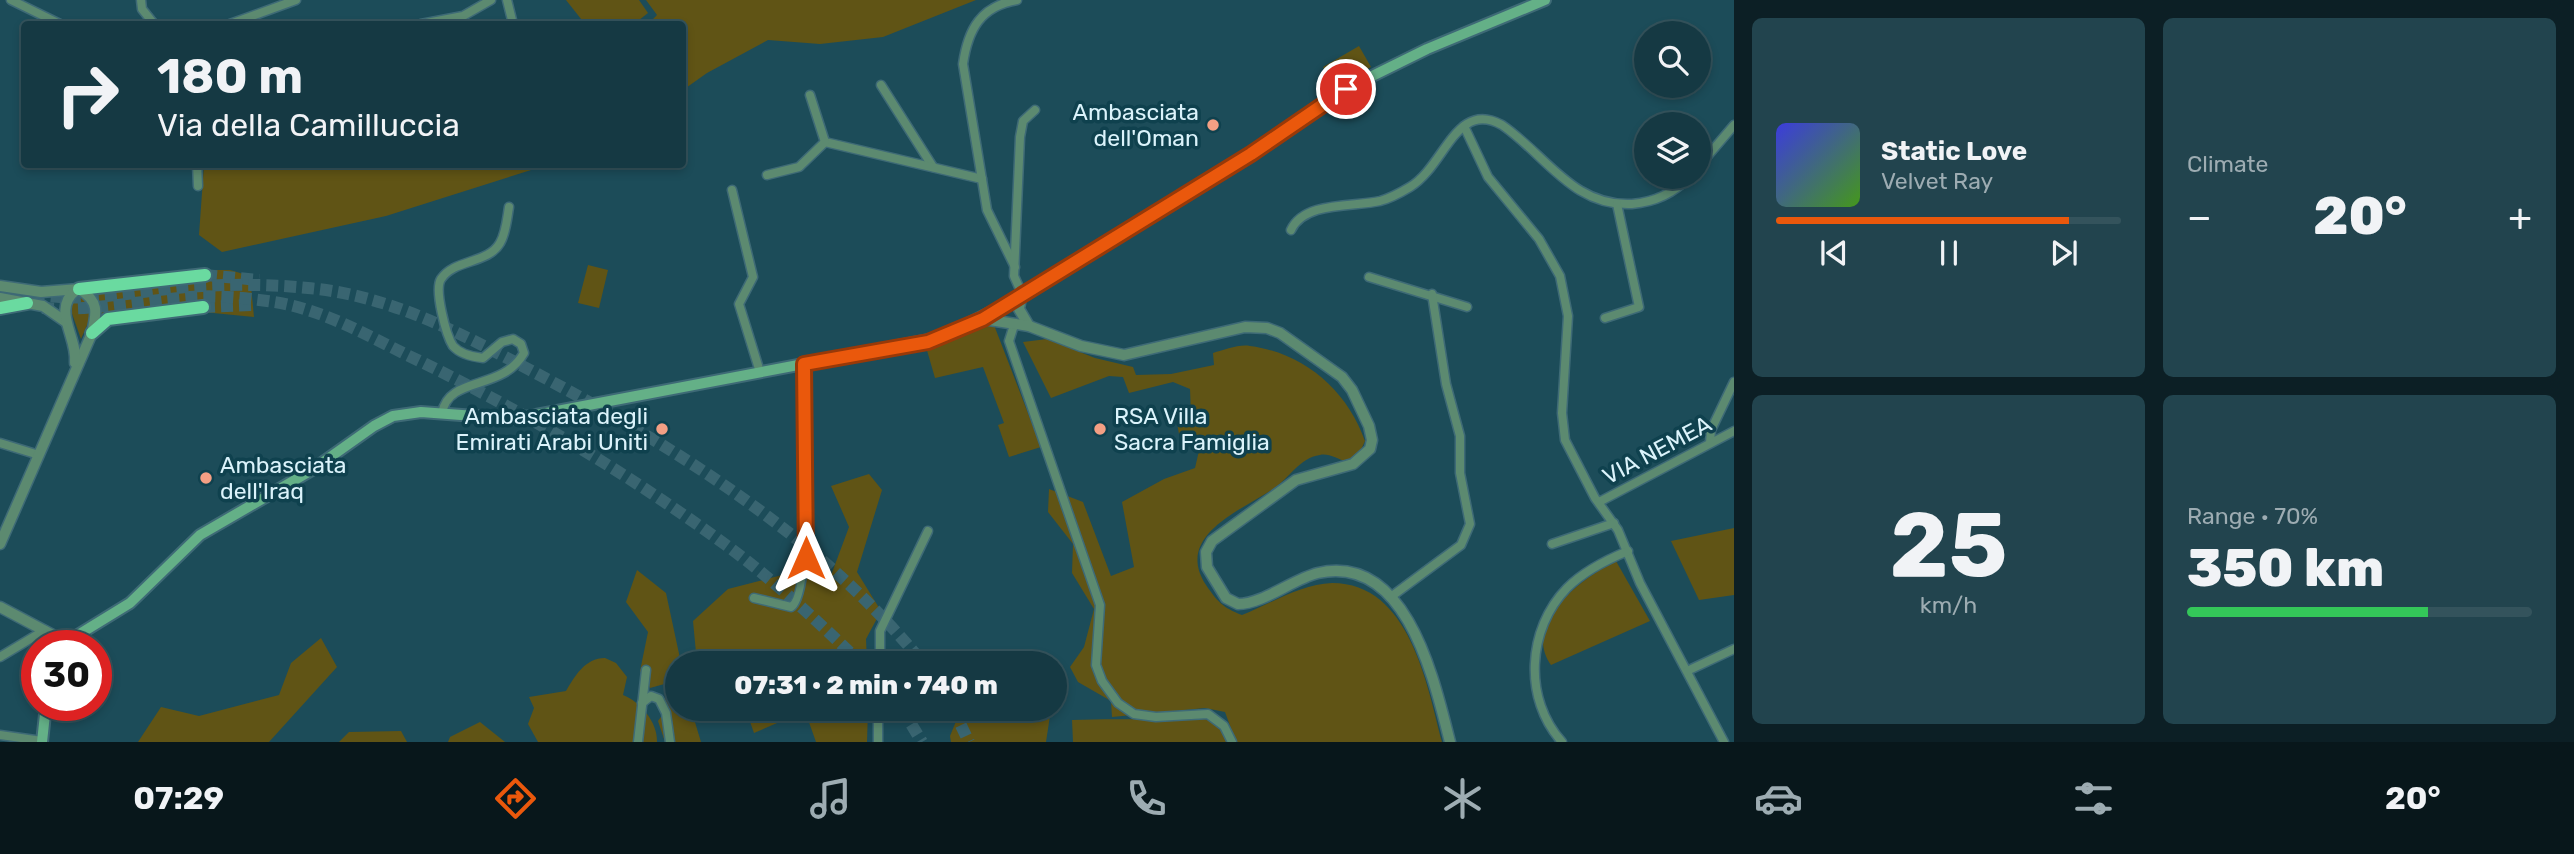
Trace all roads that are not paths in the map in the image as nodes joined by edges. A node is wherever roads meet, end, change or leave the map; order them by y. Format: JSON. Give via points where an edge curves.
{"nodes":[{"id":1,"x":12,"y":0,"type":"edge"},
{"id":2,"x":141,"y":0,"type":"edge"},
{"id":3,"x":296,"y":0,"type":"edge"},
{"id":4,"x":491,"y":0,"type":"edge"},
{"id":5,"x":507,"y":0,"type":"edge"},
{"id":6,"x":1017,"y":0,"type":"edge"},
{"id":7,"x":1544,"y":0,"type":"edge"},
{"id":8,"x":35,"y":12,"type":"junction"},
{"id":9,"x":36,"y":21,"type":"edge"},
{"id":10,"x":54,"y":21,"type":"edge"},
{"id":11,"x":152,"y":21,"type":"edge"},
{"id":12,"x":238,"y":21,"type":"edge"},
{"id":13,"x":437,"y":21,"type":"edge"},
{"id":14,"x":512,"y":21,"type":"edge"},
{"id":15,"x":881,"y":85,"type":"dead end"},
{"id":16,"x":810,"y":95,"type":"dead end"},
{"id":17,"x":1035,"y":110,"type":"dead end"},
{"id":18,"x":1734,"y":125,"type":"edge"},
{"id":19,"x":1464,"y":126,"type":"junction"},
{"id":20,"x":825,"y":142,"type":"junction"},
{"id":21,"x":1711,"y":152,"type":"edge"},
{"id":22,"x":933,"y":166,"type":"junction"},
{"id":23,"x":197,"y":168,"type":"edge"},
{"id":24,"x":767,"y":175,"type":"dead end"},
{"id":25,"x":982,"y":179,"type":"junction"},
{"id":26,"x":198,"y":186,"type":"dead end"},
{"id":27,"x":1675,"y":189,"type":"edge"},
{"id":28,"x":732,"y":190,"type":"dead end"},
{"id":29,"x":1617,"y":204,"type":"junction"},
{"id":30,"x":509,"y":207,"type":"dead end"},
{"id":31,"x":1291,"y":230,"type":"dead end"},
{"id":32,"x":1015,"y":267,"type":"junction"},
{"id":33,"x":205,"y":275,"type":"tunnel mouth"},
{"id":34,"x":1369,"y":277,"type":"dead end"},
{"id":35,"x":0,"y":286,"type":"edge"},
{"id":36,"x":78,"y":289,"type":"junction"},
{"id":37,"x":1432,"y":295,"type":"junction"},
{"id":38,"x":1022,"y":296,"type":"junction"},
{"id":39,"x":0,"y":298,"type":"edge"},
{"id":40,"x":27,"y":303,"type":"junction"},
{"id":41,"x":204,"y":307,"type":"tunnel mouth"},
{"id":42,"x":1467,"y":307,"type":"dead end"},
{"id":43,"x":0,"y":308,"type":"edge"},
{"id":44,"x":1605,"y":318,"type":"dead end"},
{"id":45,"x":983,"y":319,"type":"junction"},
{"id":46,"x":66,"y":322,"type":"junction"},
{"id":47,"x":1014,"y":325,"type":"junction"},
{"id":48,"x":1029,"y":326,"type":"junction"},
{"id":49,"x":89,"y":338,"type":"junction"},
{"id":50,"x":74,"y":340,"type":"junction"},
{"id":51,"x":804,"y":364,"type":"junction"},
{"id":52,"x":74,"y":368,"type":"junction"},
{"id":53,"x":760,"y":372,"type":"junction"},
{"id":54,"x":1734,"y":382,"type":"edge"},
{"id":55,"x":442,"y":413,"type":"junction"},
{"id":56,"x":1734,"y":431,"type":"edge"},
{"id":57,"x":0,"y":443,"type":"edge"},
{"id":58,"x":1710,"y":443,"type":"junction"},
{"id":59,"x":39,"y":455,"type":"junction"},
{"id":60,"x":1599,"y":502,"type":"junction"},
{"id":61,"x":1614,"y":523,"type":"junction"},
{"id":62,"x":928,"y":531,"type":"dead end"},
{"id":63,"x":0,"y":544,"type":"edge"},
{"id":64,"x":1552,"y":544,"type":"dead end"},
{"id":65,"x":1628,"y":551,"type":"junction"},
{"id":66,"x":1392,"y":596,"type":"junction"},
{"id":67,"x":754,"y":598,"type":"dead end"},
{"id":68,"x":0,"y":607,"type":"edge"},
{"id":69,"x":46,"y":630,"type":"edge"},
{"id":70,"x":84,"y":630,"type":"edge"},
{"id":71,"x":21,"y":645,"type":"edge"},
{"id":72,"x":1734,"y":649,"type":"edge"},
{"id":73,"x":880,"y":651,"type":"edge"},
{"id":74,"x":0,"y":657,"type":"edge"},
{"id":75,"x":646,"y":670,"type":"dead end"},
{"id":76,"x":1687,"y":671,"type":"junction"},
{"id":77,"x":642,"y":703,"type":"junction"},
{"id":78,"x":44,"y":721,"type":"edge"},
{"id":79,"x":878,"y":721,"type":"edge"},
{"id":80,"x":0,"y":735,"type":"edge"},
{"id":81,"x":42,"y":742,"type":"edge"},
{"id":82,"x":638,"y":742,"type":"edge"},
{"id":83,"x":670,"y":742,"type":"edge"},
{"id":84,"x":878,"y":742,"type":"edge"},
{"id":85,"x":1232,"y":742,"type":"edge"},
{"id":86,"x":1450,"y":742,"type":"edge"},
{"id":87,"x":1562,"y":742,"type":"edge"},
{"id":88,"x":1724,"y":742,"type":"edge"}],
"edges":[{"from":1,"to":8,"type":"street"},
{"from":2,"to":11,"type":"street"},
{"from":3,"to":12,"type":"street"},
{"from":4,"to":13,"type":"street","via":[[463,16]]},
{"from":5,"to":14,"type":"street"},
{"from":6,"to":25,"type":"street","via":[[983,13],[965,50],[963,64]]},
{"from":7,"to":38,"type":"main road","via":[[1354,85]]},
{"from":8,"to":9,"type":"street"},
{"from":8,"to":10,"type":"street"},
{"from":15,"to":22,"type":"street"},
{"from":16,"to":20,"type":"street"},
{"from":17,"to":32,"type":"street","via":[[1021,126]]},
{"from":18,"to":21,"type":"street"},
{"from":19,"to":29,"type":"street","via":[[1481,119],[1498,122],[1577,191]]},
{"from":19,"to":31,"type":"street","via":[[1435,165],[1413,185],[1380,201],[1306,214]]},
{"from":19,"to":60,"type":"street","via":[[1488,177],[1539,239],[1560,276],[1568,316],[1562,425],[1571,453]]},
{"from":20,"to":22,"type":"street"},
{"from":20,"to":24,"type":"street","via":[[799,167]]},
{"from":22,"to":25,"type":"street"},
{"from":23,"to":26,"type":"street"},
{"from":25,"to":32,"type":"street","via":[[990,219]]},
{"from":27,"to":29,"type":"street","via":[[1654,200]]},
{"from":28,"to":53,"type":"street","via":[[753,277],[739,304]]},
{"from":29,"to":44,"type":"street","via":[[1639,307]]},
{"from":30,"to":55,"type":"street","via":[[496,248],[447,273],[438,291],[458,351],[482,358],[513,339],[522,344],[524,353],[494,380],[454,391]]},
{"from":32,"to":38,"type":"street","via":[[1015,282]]},
{"from":33,"to":36,"type":"highway"},
{"from":34,"to":37,"type":"street"},
{"from":35,"to":36,"type":"street","via":[[41,292]]},
{"from":36,"to":46,"type":"street","via":[[65,304]]},
{"from":36,"to":49,"type":"street","via":[[96,305]]},
{"from":37,"to":42,"type":"street"},
{"from":37,"to":66,"type":"street","via":[[1446,384],[1460,436],[1460,473],[1470,524],[1461,545]]},
{"from":38,"to":45,"type":"main road"},
{"from":38,"to":48,"type":"street","via":[[1019,309]]},
{"from":39,"to":40,"type":"street"},
{"from":40,"to":43,"type":"highway"},
{"from":40,"to":46,"type":"street","via":[[48,308]]},
{"from":41,"to":49,"type":"highway","via":[[108,319]]},
{"from":45,"to":47,"type":"street"},
{"from":45,"to":51,"type":"main road","via":[[928,342]]},
{"from":46,"to":50,"type":"street"},
{"from":47,"to":48,"type":"street"},
{"from":47,"to":85,"type":"street","via":[[1009,341],[1100,605],[1096,665],[1102,681],[1118,703],[1134,714],[1208,714],[1224,726]]},
{"from":48,"to":66,"type":"street","via":[[1082,346],[1124,355],[1260,327],[1280,333],[1335,371],[1352,390],[1369,426],[1373,440],[1367,454],[1353,464],[1306,475],[1270,498],[1212,541],[1206,552],[1207,567],[1226,598],[1238,604],[1327,571],[1362,576]]},
{"from":49,"to":50,"type":"street","via":[[80,346]]},
{"from":49,"to":52,"type":"street"},
{"from":50,"to":52,"type":"street"},
{"from":51,"to":53,"type":"main road"},
{"from":51,"to":67,"type":"street","via":[[806,558],[799,595],[791,607]]},
{"from":52,"to":59,"type":"street"},
{"from":53,"to":55,"type":"main road","via":[[509,420]]},
{"from":54,"to":58,"type":"street","via":[[1711,430]]},
{"from":55,"to":70,"type":"main road","via":[[406,412],[374,426],[312,470],[200,535],[130,603]]},
{"from":56,"to":58,"type":"street","name":"VIA NEMEA"},
{"from":57,"to":59,"type":"street"},
{"from":58,"to":60,"type":"street","name":"VIA NEMEA"},
{"from":59,"to":63,"type":"street"},
{"from":60,"to":61,"type":"street"},
{"from":61,"to":64,"type":"street"},
{"from":61,"to":65,"type":"street"},
{"from":62,"to":73,"type":"street","via":[[880,631]]},
{"from":65,"to":76,"type":"street"},
{"from":65,"to":87,"type":"street","via":[[1588,572],[1560,597],[1540,634],[1533,679],[1547,722]]},
{"from":66,"to":86,"type":"street","via":[[1424,655]]},
{"from":68,"to":69,"type":"street"},
{"from":71,"to":74,"type":"street"},
{"from":72,"to":76,"type":"street"},
{"from":75,"to":77,"type":"street"},
{"from":76,"to":88,"type":"street"},
{"from":77,"to":82,"type":"street"},
{"from":77,"to":83,"type":"street","via":[[650,696],[659,699]]},
{"from":78,"to":81,"type":"main road"},
{"from":79,"to":84,"type":"street"},
{"from":80,"to":81,"type":"street"}]}
